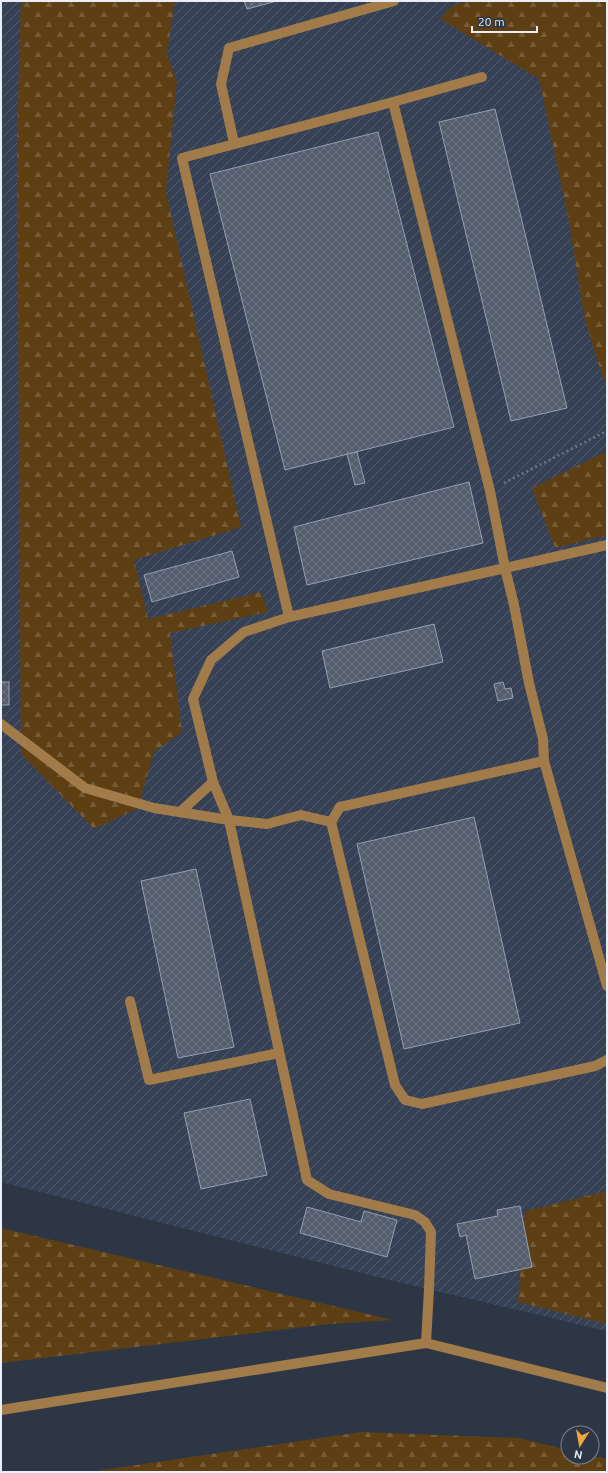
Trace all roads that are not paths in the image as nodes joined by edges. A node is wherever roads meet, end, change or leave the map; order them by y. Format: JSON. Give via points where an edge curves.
{"nodes":[{"id":1,"x":390,"y":2,"type":"edge"},
{"id":2,"x":482,"y":77,"type":"dead end"},
{"id":3,"x":393,"y":102,"type":"junction"},
{"id":4,"x":234,"y":143,"type":"junction"},
{"id":5,"x":607,"y":544,"type":"edge"},
{"id":6,"x":505,"y":568,"type":"junction"},
{"id":7,"x":289,"y":617,"type":"junction"},
{"id":8,"x":1,"y":724,"type":"edge"},
{"id":9,"x":544,"y":761,"type":"junction"},
{"id":10,"x":214,"y":782,"type":"junction"},
{"id":11,"x":180,"y":812,"type":"junction"},
{"id":12,"x":229,"y":820,"type":"junction"},
{"id":13,"x":331,"y":822,"type":"junction"},
{"id":14,"x":607,"y":986,"type":"edge"},
{"id":15,"x":130,"y":1001,"type":"dead end"},
{"id":16,"x":279,"y":1053,"type":"junction"},
{"id":17,"x":607,"y":1060,"type":"edge"},
{"id":18,"x":426,"y":1343,"type":"junction"},
{"id":19,"x":607,"y":1388,"type":"edge"},
{"id":20,"x":1,"y":1410,"type":"edge"}],
"edges":[{"from":1,"to":4,"type":"street","via":[[229,48],[221,84]]},
{"from":2,"to":3,"type":"street"},
{"from":3,"to":4,"type":"street"},
{"from":3,"to":6,"type":"street","via":[[490,491]]},
{"from":4,"to":7,"type":"street","via":[[182,158]]},
{"from":5,"to":6,"type":"street"},
{"from":6,"to":7,"type":"street"},
{"from":6,"to":9,"type":"street","via":[[543,739]]},
{"from":7,"to":10,"type":"street","via":[[244,632],[211,660],[193,699]]},
{"from":8,"to":11,"type":"street","via":[[85,788],[154,808]]},
{"from":9,"to":13,"type":"street","via":[[340,807]]},
{"from":9,"to":14,"type":"street"},
{"from":10,"to":11,"type":"street"},
{"from":10,"to":12,"type":"street"},
{"from":11,"to":12,"type":"street"},
{"from":12,"to":13,"type":"street","via":[[267,824],[300,815]]},
{"from":12,"to":16,"type":"street"},
{"from":13,"to":17,"type":"street","via":[[395,1085],[405,1100],[422,1104],[595,1066]]},
{"from":15,"to":16,"type":"street","via":[[149,1080]]},
{"from":16,"to":18,"type":"street","via":[[307,1180],[329,1194],[415,1215],[425,1222],[431,1232]]},
{"from":18,"to":19,"type":"street"},
{"from":18,"to":20,"type":"street"}]}
